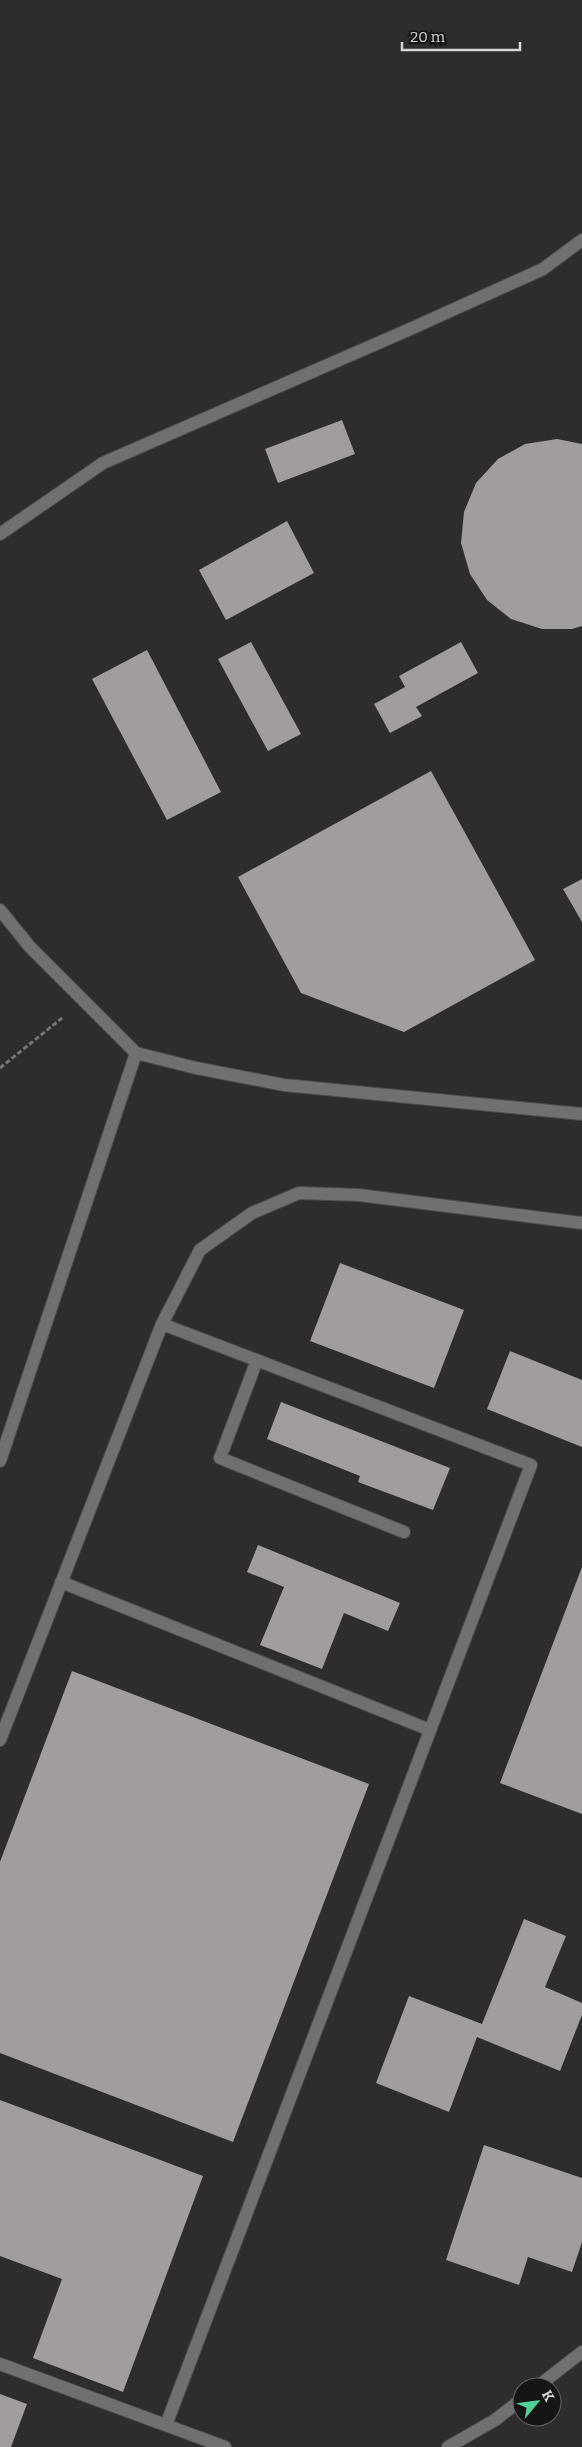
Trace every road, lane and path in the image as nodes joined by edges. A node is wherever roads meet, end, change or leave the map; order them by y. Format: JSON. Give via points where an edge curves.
{"nodes":[{"id":1,"x":582,"y":240,"type":"edge"},
{"id":2,"x":0,"y":534,"type":"edge"},
{"id":3,"x":0,"y":910,"type":"edge"},
{"id":4,"x":84,"y":1001,"type":"junction"},
{"id":5,"x":136,"y":1053,"type":"junction"},
{"id":6,"x":0,"y":1068,"type":"edge"},
{"id":7,"x":582,"y":1114,"type":"edge"},
{"id":8,"x":582,"y":1222,"type":"edge"},
{"id":9,"x":162,"y":1324,"type":"junction"},
{"id":10,"x":257,"y":1360,"type":"junction"},
{"id":11,"x":0,"y":1461,"type":"edge"},
{"id":12,"x":404,"y":1532,"type":"dead end"},
{"id":13,"x":61,"y":1582,"type":"junction"},
{"id":14,"x":430,"y":1730,"type":"junction"},
{"id":15,"x":0,"y":1740,"type":"edge"},
{"id":16,"x":582,"y":2352,"type":"edge"},
{"id":17,"x":0,"y":2364,"type":"edge"},
{"id":18,"x":550,"y":2377,"type":"edge"},
{"id":19,"x":512,"y":2406,"type":"edge"},
{"id":20,"x":166,"y":2425,"type":"junction"},
{"id":21,"x":224,"y":2447,"type":"edge"},
{"id":22,"x":448,"y":2447,"type":"edge"}],
"edges":[{"from":1,"to":2,"type":"lane","via":[[543,269],[103,463]]},
{"from":3,"to":4,"type":"lane","via":[[30,947]]},
{"from":4,"to":5,"type":"lane"},
{"from":4,"to":6,"type":"path"},
{"from":5,"to":7,"type":"lane","via":[[284,1085]]},
{"from":5,"to":11,"type":"lane"},
{"from":8,"to":9,"type":"lane","via":[[359,1195],[299,1193],[252,1213],[200,1250]]},
{"from":9,"to":10,"type":"lane"},
{"from":9,"to":13,"type":"lane"},
{"from":10,"to":12,"type":"lane","via":[[220,1458]]},
{"from":10,"to":14,"type":"lane","via":[[531,1465]]},
{"from":13,"to":14,"type":"lane"},
{"from":13,"to":15,"type":"lane"},
{"from":14,"to":20,"type":"lane"},
{"from":16,"to":18,"type":"lane"},
{"from":17,"to":20,"type":"lane"},
{"from":19,"to":22,"type":"lane"},
{"from":20,"to":21,"type":"lane"}]}
